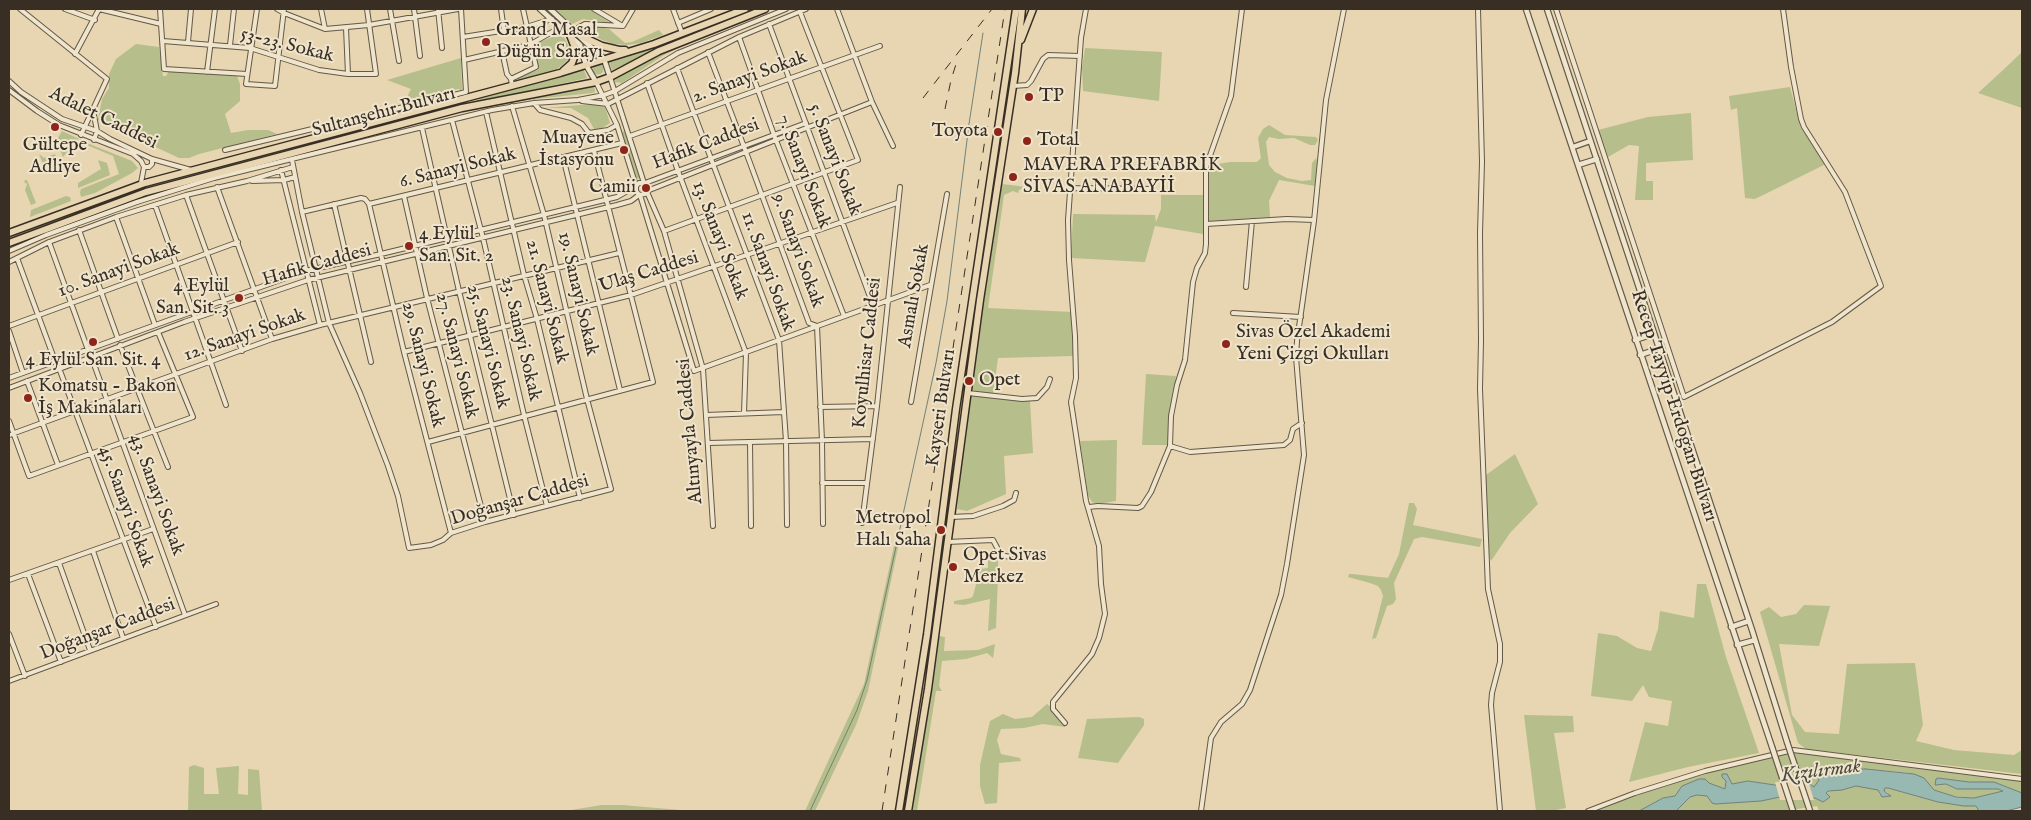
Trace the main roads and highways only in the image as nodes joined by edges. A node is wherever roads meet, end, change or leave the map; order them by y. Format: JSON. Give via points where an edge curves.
{"nodes":[{"id":1,"x":745,"y":9,"type":"edge"},
{"id":2,"x":765,"y":9,"type":"edge"},
{"id":3,"x":1016,"y":9,"type":"edge"},
{"id":4,"x":1022,"y":9,"type":"edge"},
{"id":5,"x":1033,"y":9,"type":"edge"},
{"id":6,"x":572,"y":33,"type":"road end"},
{"id":7,"x":581,"y":36,"type":"road end"},
{"id":8,"x":638,"y":49,"type":"junction"},
{"id":9,"x":1018,"y":50,"type":"junction"},
{"id":10,"x":560,"y":73,"type":"junction"},
{"id":11,"x":9,"y":233,"type":"edge"},
{"id":12,"x":9,"y":243,"type":"edge"},
{"id":13,"x":899,"y":811,"type":"edge"},
{"id":14,"x":908,"y":811,"type":"edge"}],
"edges":[{"from":1,"to":8,"type":"highway","name":"Sultanşehir Bulvarı"},
{"from":2,"to":12,"type":"highway","name":"Sultanşehir Bulvarı","via":[[659,51],[596,82],[462,108],[146,192]]},
{"from":3,"to":13,"type":"highway","name":"Kayseri Bulvarı"},
{"from":4,"to":9,"type":"highway","name":"Kayseri Bulvarı"},
{"from":5,"to":9,"type":"highway"},
{"from":6,"to":10,"type":"highway","via":[[575,55],[572,63]]},
{"from":7,"to":8,"type":"highway","via":[[619,50]]},
{"from":8,"to":10,"type":"highway","name":"Sultanşehir Bulvarı"},
{"from":9,"to":14,"type":"highway","name":"Kayseri Bulvarı"},
{"from":10,"to":11,"type":"highway","name":"Sultanşehir Bulvarı","via":[[512,82],[308,141],[141,184]]}]}
